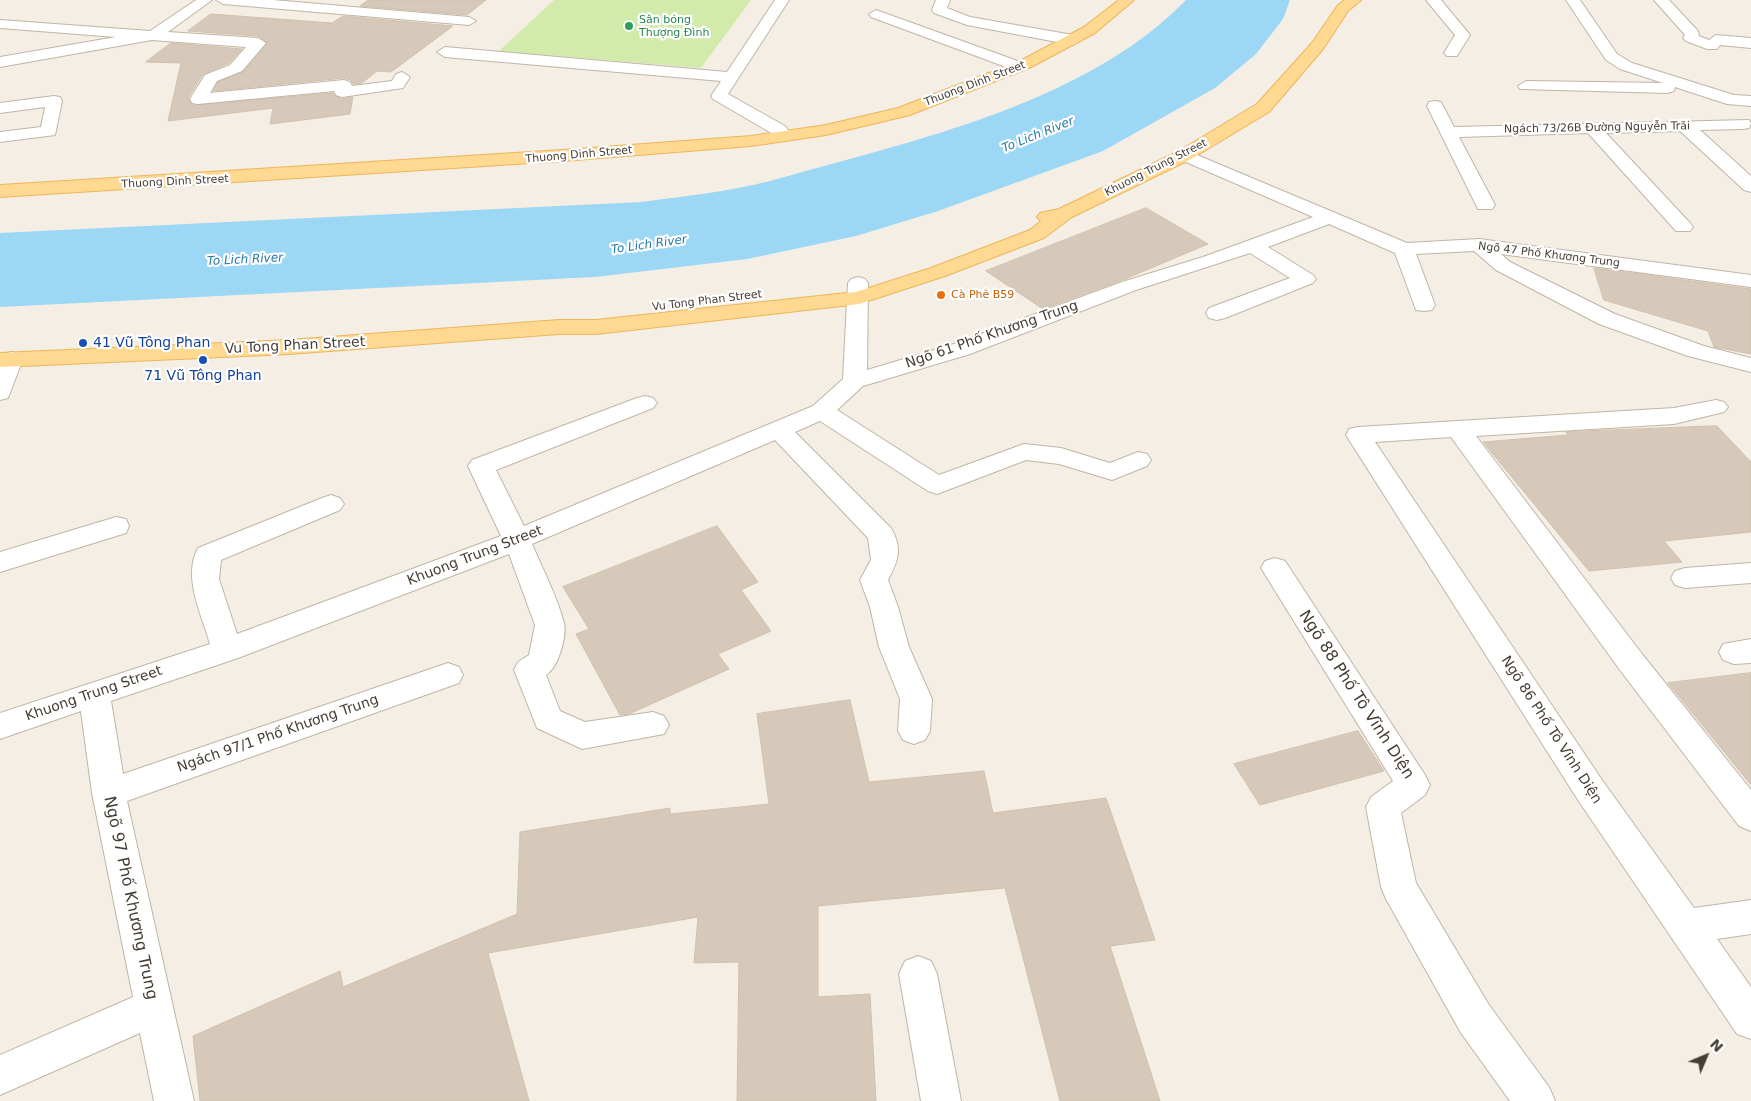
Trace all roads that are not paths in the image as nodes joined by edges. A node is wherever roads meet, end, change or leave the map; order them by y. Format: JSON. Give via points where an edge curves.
{"nodes":[{"id":1,"x":205,"y":0,"type":"edge"},
{"id":2,"x":223,"y":0,"type":"edge"},
{"id":3,"x":782,"y":0,"type":"edge"},
{"id":4,"x":943,"y":0,"type":"edge"},
{"id":5,"x":1127,"y":0,"type":"edge"},
{"id":6,"x":1433,"y":0,"type":"edge"},
{"id":7,"x":1573,"y":0,"type":"edge"},
{"id":8,"x":1661,"y":0,"type":"edge"},
{"id":9,"x":1346,"y":3,"type":"edge"},
{"id":10,"x":876,"y":14,"type":"dead end"},
{"id":11,"x":468,"y":21,"type":"dead end"},
{"id":12,"x":0,"y":24,"type":"edge"},
{"id":13,"x":153,"y":35,"type":"junction"},
{"id":14,"x":1073,"y":40,"type":"junction"},
{"id":15,"x":1751,"y":42,"type":"edge"},
{"id":16,"x":445,"y":52,"type":"dead end"},
{"id":17,"x":1452,"y":53,"type":"dead end"},
{"id":18,"x":0,"y":62,"type":"edge"},
{"id":19,"x":1020,"y":67,"type":"junction"},
{"id":20,"x":402,"y":77,"type":"dead end"},
{"id":21,"x":730,"y":77,"type":"junction"},
{"id":22,"x":1526,"y":86,"type":"dead end"},
{"id":23,"x":1697,"y":89,"type":"junction"},
{"id":24,"x":1732,"y":100,"type":"junction"},
{"id":25,"x":1751,"y":101,"type":"edge"},
{"id":26,"x":1435,"y":106,"type":"dead end"},
{"id":27,"x":0,"y":108,"type":"edge"},
{"id":28,"x":1685,"y":126,"type":"junction"},
{"id":29,"x":1747,"y":127,"type":"edge"},
{"id":30,"x":1592,"y":128,"type":"junction"},
{"id":31,"x":1450,"y":132,"type":"junction"},
{"id":32,"x":784,"y":136,"type":"junction"},
{"id":33,"x":0,"y":137,"type":"edge"},
{"id":34,"x":1185,"y":156,"type":"junction"},
{"id":35,"x":1751,"y":186,"type":"edge"},
{"id":36,"x":0,"y":191,"type":"edge"},
{"id":37,"x":1485,"y":205,"type":"dead end"},
{"id":38,"x":1328,"y":218,"type":"junction"},
{"id":39,"x":1683,"y":227,"type":"dead end"},
{"id":40,"x":1479,"y":245,"type":"junction"},
{"id":41,"x":1252,"y":246,"type":"junction"},
{"id":42,"x":1404,"y":250,"type":"junction"},
{"id":43,"x":1751,"y":281,"type":"edge"},
{"id":44,"x":859,"y":290,"type":"junction"},
{"id":45,"x":1424,"y":305,"type":"dead end"},
{"id":46,"x":1217,"y":313,"type":"dead end"},
{"id":47,"x":6,"y":359,"type":"edge"},
{"id":48,"x":1751,"y":365,"type":"edge"},
{"id":49,"x":855,"y":381,"type":"junction"},
{"id":50,"x":0,"y":392,"type":"edge"},
{"id":51,"x":645,"y":404,"type":"dead end"},
{"id":52,"x":1716,"y":407,"type":"dead end"},
{"id":53,"x":822,"y":411,"type":"junction"},
{"id":54,"x":1456,"y":428,"type":"junction"},
{"id":55,"x":779,"y":430,"type":"junction"},
{"id":56,"x":1138,"y":460,"type":"dead end"},
{"id":57,"x":331,"y":504,"type":"dead end"},
{"id":58,"x":116,"y":526,"type":"dead end"},
{"id":59,"x":517,"y":540,"type":"junction"},
{"id":60,"x":0,"y":562,"type":"edge"},
{"id":61,"x":1275,"y":568,"type":"dead end"},
{"id":62,"x":1751,"y":573,"type":"edge"},
{"id":63,"x":1686,"y":578,"type":"dead end"},
{"id":64,"x":227,"y":650,"type":"junction"},
{"id":65,"x":448,"y":675,"type":"dead end"},
{"id":66,"x":94,"y":694,"type":"junction"},
{"id":67,"x":653,"y":725,"type":"dead end"},
{"id":68,"x":0,"y":726,"type":"edge"},
{"id":69,"x":914,"y":731,"type":"dead end"},
{"id":70,"x":108,"y":793,"type":"junction"},
{"id":71,"x":1751,"y":816,"type":"edge"},
{"id":72,"x":1751,"y":917,"type":"edge"},
{"id":73,"x":1685,"y":927,"type":"junction"},
{"id":74,"x":918,"y":974,"type":"dead end"},
{"id":75,"x":153,"y":1008,"type":"junction"},
{"id":76,"x":1751,"y":1020,"type":"edge"},
{"id":77,"x":0,"y":1075,"type":"edge"},
{"id":78,"x":174,"y":1101,"type":"edge"},
{"id":79,"x":941,"y":1101,"type":"edge"},
{"id":80,"x":1535,"y":1101,"type":"edge"}],
"edges":[{"from":1,"to":13,"type":"street"},
{"from":2,"to":11,"type":"street"},
{"from":3,"to":21,"type":"street"},
{"from":4,"to":14,"type":"street","via":[[939,10],[967,21]]},
{"from":5,"to":14,"type":"main road","name":"Thuong Dinh Street","via":[[1118,10]]},
{"from":6,"to":17,"type":"street","via":[[1463,35]]},
{"from":7,"to":23,"type":"street","via":[[1611,56],[1626,66]]},
{"from":8,"to":15,"type":"street","via":[[1693,34],[1691,38],[1712,46],[1716,40]]},
{"from":9,"to":34,"type":"main road","name":"Khuong Trung Street","via":[[1318,46],[1263,108]]},
{"from":10,"to":19,"type":"street"},
{"from":12,"to":13,"type":"street"},
{"from":13,"to":18,"type":"street"},
{"from":13,"to":20,"type":"street","via":[[258,43],[236,68],[211,78],[198,99],[344,85],[342,92],[397,85]]},
{"from":14,"to":19,"type":"main road","name":"Thuong Dinh Street"},
{"from":16,"to":21,"type":"street"},
{"from":19,"to":32,"type":"main road","name":"Thuong Dinh Street","via":[[872,121]]},
{"from":21,"to":32,"type":"street","via":[[719,96]]},
{"from":22,"to":23,"type":"street"},
{"from":23,"to":24,"type":"street"},
{"from":24,"to":25,"type":"street"},
{"from":24,"to":29,"type":"street"},
{"from":26,"to":31,"type":"street"},
{"from":27,"to":33,"type":"street","via":[[54,101],[49,131]]},
{"from":28,"to":29,"type":"street","name":"Ngách 73/26B Đường Nguyễn Trãi"},
{"from":28,"to":30,"type":"street","name":"Ngách 73/26B Đường Nguyễn Trãi"},
{"from":28,"to":35,"type":"street"},
{"from":30,"to":31,"type":"street","name":"Ngách 73/26B Đường Nguyễn Trãi"},
{"from":30,"to":39,"type":"street"},
{"from":31,"to":37,"type":"street"},
{"from":32,"to":36,"type":"main road","name":"Thuong Dinh Street","via":[[514,160]]},
{"from":34,"to":38,"type":"street","name":"Ngõ 47 Phố Khương Trung"},
{"from":34,"to":44,"type":"main road","name":"Khuong Trung Street","via":[[1064,213],[1037,234],[938,272]]},
{"from":38,"to":41,"type":"street","name":"Ngõ 61 Phố Khương Trung"},
{"from":38,"to":42,"type":"street","name":"Ngõ 47 Phố Khương Trung"},
{"from":40,"to":42,"type":"street","name":"Ngõ 47 Phố Khương Trung"},
{"from":40,"to":43,"type":"street","name":"Ngõ 47 Phố Khương Trung"},
{"from":40,"to":48,"type":"street","via":[[1503,266],[1607,318],[1696,351]]},
{"from":41,"to":46,"type":"street","via":[[1306,279]]},
{"from":41,"to":49,"type":"street","name":"Ngõ 61 Phố Khương Trung","via":[[1129,286],[962,349]]},
{"from":42,"to":45,"type":"street"},
{"from":44,"to":47,"type":"main road","name":"Vu Tong Phan Street","via":[[596,327],[289,347]]},
{"from":44,"to":49,"type":"street"},
{"from":47,"to":50,"type":"street"},
{"from":49,"to":53,"type":"street","name":"Khuong Trung Street"},
{"from":51,"to":59,"type":"street","via":[[481,466]]},
{"from":52,"to":54,"type":"street","via":[[1674,416]]},
{"from":53,"to":55,"type":"street","name":"Khuong Trung Street"},
{"from":53,"to":56,"type":"street","via":[[937,485],[1024,452],[1061,456],[1112,472]]},
{"from":54,"to":71,"type":"street"},
{"from":54,"to":73,"type":"street","name":"Ngõ 86 Phố Tô Vĩnh Diện","via":[[1358,435],[1584,782]]},
{"from":55,"to":59,"type":"street","name":"Khuong Trung Street"},
{"from":55,"to":69,"type":"street","via":[[881,535],[885,560],[874,580],[894,647],[916,699]]},
{"from":57,"to":64,"type":"street","via":[[208,555],[205,580]]},
{"from":58,"to":60,"type":"street"},
{"from":59,"to":64,"type":"street","name":"Khuong Trung Street"},
{"from":59,"to":67,"type":"street","via":[[550,626],[543,662],[529,670],[548,719],[582,736]]},
{"from":61,"to":80,"type":"street","name":"Ngõ 88 Phố Tô Vĩnh Diện","via":[[1414,785],[1383,807],[1399,887],[1475,1018]]},
{"from":62,"to":63,"type":"street"},
{"from":64,"to":66,"type":"street","name":"Khuong Trung Street"},
{"from":65,"to":70,"type":"street","name":"Ngách 97/1 Phố Khương Trung"},
{"from":66,"to":68,"type":"street","name":"Khuong Trung Street"},
{"from":66,"to":70,"type":"street","name":"Ngõ 97 Phố Khương Trung"},
{"from":70,"to":75,"type":"street","name":"Ngõ 97 Phố Khương Trung"},
{"from":72,"to":73,"type":"street"},
{"from":73,"to":76,"type":"street","name":"Ngõ 86 Phố Tô Vĩnh Diện"},
{"from":74,"to":79,"type":"street"},
{"from":75,"to":77,"type":"street"},
{"from":75,"to":78,"type":"street","name":"Ngõ 97 Phố Khương Trung"}]}
